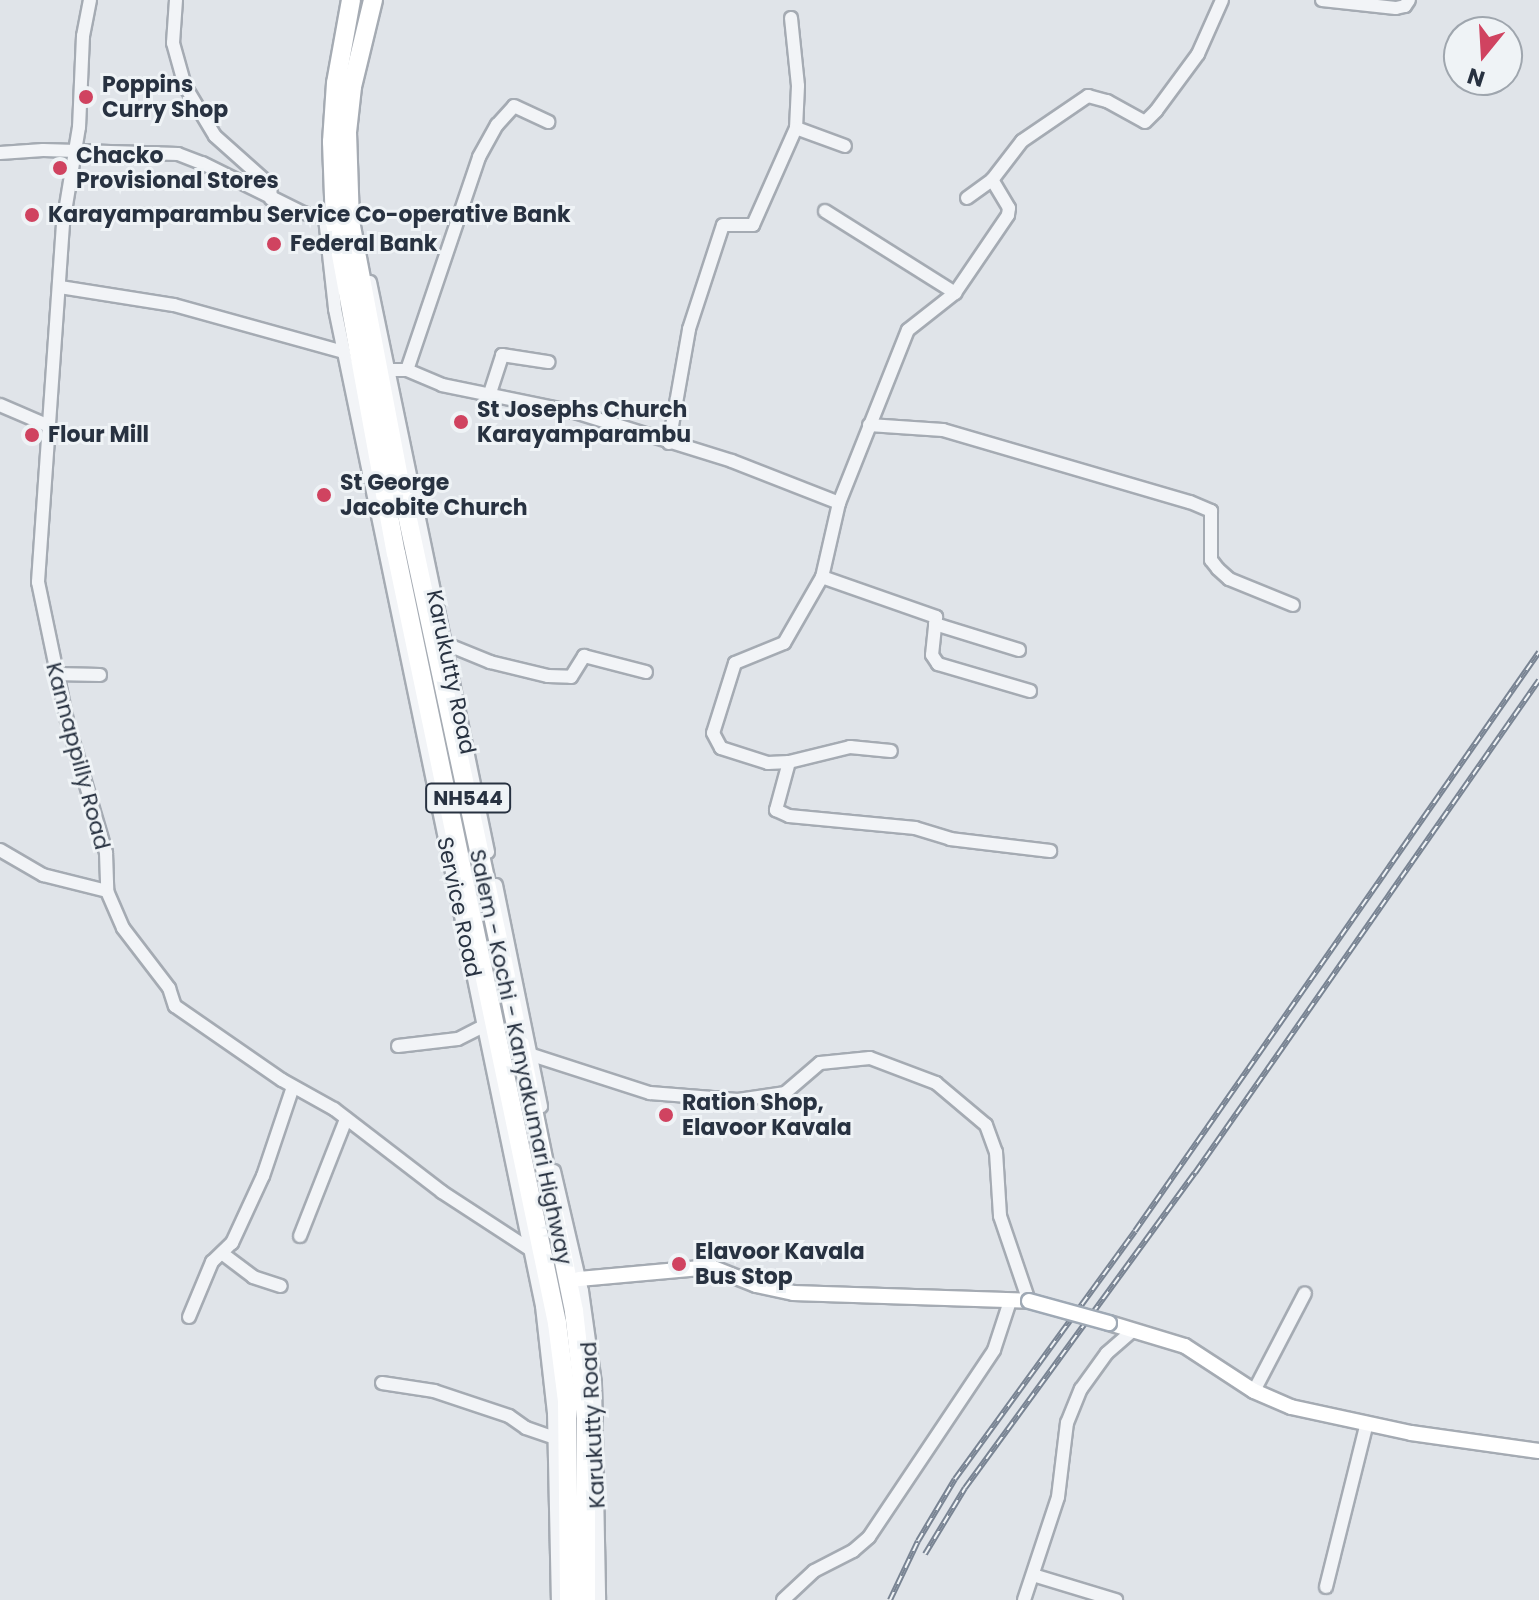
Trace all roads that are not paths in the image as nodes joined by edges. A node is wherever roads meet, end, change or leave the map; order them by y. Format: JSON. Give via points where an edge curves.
{"nodes":[{"id":1,"x":90,"y":0,"type":"edge"},
{"id":2,"x":176,"y":0,"type":"edge"},
{"id":3,"x":351,"y":0,"type":"edge"},
{"id":4,"x":373,"y":0,"type":"edge"},
{"id":5,"x":1222,"y":0,"type":"edge"},
{"id":6,"x":1322,"y":0,"type":"edge"},
{"id":7,"x":1409,"y":0,"type":"edge"},
{"id":8,"x":791,"y":18,"type":"dead end"},
{"id":9,"x":548,"y":122,"type":"dead end"},
{"id":10,"x":796,"y":128,"type":"junction"},
{"id":11,"x":845,"y":146,"type":"dead end"},
{"id":12,"x":0,"y":153,"type":"edge"},
{"id":13,"x":76,"y":153,"type":"junction"},
{"id":14,"x":992,"y":180,"type":"junction"},
{"id":15,"x":967,"y":198,"type":"dead end"},
{"id":16,"x":271,"y":199,"type":"junction"},
{"id":17,"x":825,"y":211,"type":"dead end"},
{"id":18,"x":337,"y":220,"type":"junction"},
{"id":19,"x":60,"y":287,"type":"junction"},
{"id":20,"x":955,"y":293,"type":"junction"},
{"id":21,"x":344,"y":352,"type":"junction"},
{"id":22,"x":548,"y":362,"type":"dead end"},
{"id":23,"x":390,"y":370,"type":"junction"},
{"id":24,"x":407,"y":370,"type":"junction"},
{"id":25,"x":490,"y":393,"type":"junction"},
{"id":26,"x":0,"y":405,"type":"edge"},
{"id":27,"x":869,"y":425,"type":"junction"},
{"id":28,"x":49,"y":426,"type":"junction"},
{"id":29,"x":669,"y":443,"type":"junction"},
{"id":30,"x":839,"y":503,"type":"junction"},
{"id":31,"x":822,"y":577,"type":"junction"},
{"id":32,"x":1293,"y":605,"type":"dead end"},
{"id":33,"x":935,"y":624,"type":"junction"},
{"id":34,"x":446,"y":644,"type":"junction"},
{"id":35,"x":1019,"y":650,"type":"dead end"},
{"id":36,"x":646,"y":672,"type":"dead end"},
{"id":37,"x":56,"y":674,"type":"junction"},
{"id":38,"x":100,"y":675,"type":"dead end"},
{"id":39,"x":1030,"y":691,"type":"dead end"},
{"id":40,"x":891,"y":751,"type":"dead end"},
{"id":41,"x":789,"y":762,"type":"junction"},
{"id":42,"x":0,"y":850,"type":"edge"},
{"id":43,"x":1050,"y":851,"type":"dead end"},
{"id":44,"x":107,"y":891,"type":"junction"},
{"id":45,"x":484,"y":1026,"type":"junction"},
{"id":46,"x":398,"y":1046,"type":"dead end"},
{"id":47,"x":532,"y":1055,"type":"junction"},
{"id":48,"x":293,"y":1087,"type":"junction"},
{"id":49,"x":346,"y":1119,"type":"junction"},
{"id":50,"x":300,"y":1236,"type":"dead end"},
{"id":51,"x":223,"y":1254,"type":"junction"},
{"id":52,"x":538,"y":1254,"type":"junction"},
{"id":53,"x":573,"y":1278,"type":"junction"},
{"id":54,"x":281,"y":1286,"type":"dead end"},
{"id":55,"x":1305,"y":1293,"type":"dead end"},
{"id":56,"x":1010,"y":1301,"type":"junction"},
{"id":57,"x":1029,"y":1301,"type":"junction"},
{"id":58,"x":189,"y":1317,"type":"dead end"},
{"id":59,"x":1133,"y":1330,"type":"junction"},
{"id":60,"x":382,"y":1383,"type":"dead end"},
{"id":61,"x":1254,"y":1391,"type":"junction"},
{"id":62,"x":1367,"y":1423,"type":"junction"},
{"id":63,"x":555,"y":1438,"type":"junction"},
{"id":64,"x":1539,"y":1451,"type":"edge"},
{"id":65,"x":1033,"y":1575,"type":"junction"},
{"id":66,"x":1326,"y":1587,"type":"dead end"},
{"id":67,"x":558,"y":1600,"type":"edge"},
{"id":68,"x":569,"y":1600,"type":"edge"},
{"id":69,"x":586,"y":1600,"type":"edge"},
{"id":70,"x":599,"y":1600,"type":"edge"},
{"id":71,"x":783,"y":1600,"type":"edge"},
{"id":72,"x":1024,"y":1600,"type":"edge"},
{"id":73,"x":1116,"y":1600,"type":"edge"}],
"edges":[{"from":1,"to":13,"type":"street","name":"Kannappilly Road"},
{"from":2,"to":16,"type":"street","via":[[173,43],[185,86],[215,136],[270,185]]},
{"from":3,"to":18,"type":"highway","name":"Salem - Kochi - Kanyakumari Highway","number":"NH544","via":[[332,142]]},
{"from":4,"to":18,"type":"highway","name":"Salem - Kochi - Kanyakumari Highway","number":"NH544","via":[[352,87]]},
{"from":5,"to":14,"type":"street","via":[[1198,54],[1145,122],[1088,96],[1022,141]]},
{"from":6,"to":7,"type":"street","via":[[1396,8]]},
{"from":8,"to":10,"type":"street"},
{"from":9,"to":24,"type":"street","via":[[514,106],[497,125],[479,157]]},
{"from":10,"to":11,"type":"street"},
{"from":10,"to":29,"type":"street","via":[[753,225],[723,225],[689,329]]},
{"from":12,"to":13,"type":"street"},
{"from":13,"to":16,"type":"street","via":[[178,154]]},
{"from":13,"to":19,"type":"street","name":"Kannappilly Road","via":[[63,224]]},
{"from":14,"to":15,"type":"street"},
{"from":14,"to":20,"type":"street","via":[[1008,215]]},
{"from":16,"to":18,"type":"street"},
{"from":17,"to":20,"type":"street"},
{"from":18,"to":21,"type":"street","name":"Service Road","via":[[329,271]]},
{"from":18,"to":23,"type":"street","name":"Karukutty Road","via":[[358,233]]},
{"from":18,"to":52,"type":"highway","name":"Salem - Kochi - Kanyakumari Highway","number":"NH544","via":[[393,539]]},
{"from":18,"to":53,"type":"highway","name":"Salem - Kochi - Kanyakumari Highway","number":"NH544","via":[[400,482]]},
{"from":19,"to":21,"type":"street","via":[[174,305]]},
{"from":19,"to":28,"type":"street","name":"Kannappilly Road"},
{"from":20,"to":27,"type":"street","via":[[908,330]]},
{"from":21,"to":45,"type":"street","name":"Service Road"},
{"from":22,"to":25,"type":"street","via":[[502,355]]},
{"from":23,"to":24,"type":"street"},
{"from":23,"to":34,"type":"street","name":"Karukutty Road"},
{"from":24,"to":25,"type":"street","via":[[442,385]]},
{"from":25,"to":29,"type":"street","via":[[578,413]]},
{"from":26,"to":28,"type":"street"},
{"from":27,"to":30,"type":"street"},
{"from":27,"to":32,"type":"street","via":[[943,430],[1190,502],[1211,511],[1211,560],[1218,569],[1229,579]]},
{"from":28,"to":37,"type":"street","name":"Kannappilly Road","via":[[38,582]]},
{"from":29,"to":30,"type":"street"},
{"from":30,"to":31,"type":"street"},
{"from":31,"to":33,"type":"street","via":[[910,606],[936,617]]},
{"from":31,"to":41,"type":"street","via":[[784,643],[735,663],[713,733],[721,748],[768,763]]},
{"from":33,"to":35,"type":"street"},
{"from":33,"to":39,"type":"street","via":[[932,655],[938,664]]},
{"from":34,"to":36,"type":"street","via":[[490,662],[548,676],[571,677],[584,656]]},
{"from":34,"to":47,"type":"street","name":"Karukutty Road"},
{"from":37,"to":38,"type":"street"},
{"from":37,"to":44,"type":"street","name":"Kannappilly Road","via":[[106,853]]},
{"from":40,"to":41,"type":"street","via":[[850,747]]},
{"from":41,"to":43,"type":"street","via":[[776,810],[789,816],[915,828],[950,839]]},
{"from":42,"to":44,"type":"street","via":[[43,875]]},
{"from":44,"to":48,"type":"street","name":"Kannappilly Road","via":[[123,928],[169,988],[175,1006]]},
{"from":45,"to":46,"type":"street","via":[[458,1039]]},
{"from":45,"to":52,"type":"street","name":"Service Road"},
{"from":47,"to":53,"type":"street","name":"Karukutty Road"},
{"from":47,"to":57,"type":"street","via":[[650,1093],[738,1100],[785,1093],[820,1063],[870,1058],[936,1083],[986,1125],[996,1152],[1000,1216]]},
{"from":48,"to":49,"type":"street","name":"Kannappilly Road"},
{"from":48,"to":51,"type":"street","via":[[263,1176]]},
{"from":49,"to":50,"type":"street"},
{"from":49,"to":52,"type":"street","name":"Kannappilly Road","via":[[442,1192]]},
{"from":51,"to":54,"type":"street","via":[[253,1277]]},
{"from":51,"to":58,"type":"street","via":[[212,1262]]},
{"from":52,"to":63,"type":"street","name":"Service Road"},
{"from":52,"to":68,"type":"highway","name":"Salem - Kochi - Kanyakumari Highway","number":"NH544","via":[[567,1401]]},
{"from":53,"to":56,"type":"main road","via":[[711,1267],[793,1293]]},
{"from":53,"to":69,"type":"highway","name":"Salem - Kochi - Kanyakumari Highway","number":"NH544","via":[[586,1418]]},
{"from":53,"to":70,"type":"street","name":"Karukutty Road","via":[[595,1384]]},
{"from":55,"to":61,"type":"street"},
{"from":56,"to":57,"type":"main road"},
{"from":56,"to":71,"type":"street","via":[[994,1350],[869,1537],[814,1571]]},
{"from":57,"to":59,"type":"main road","bridge":true},
{"from":59,"to":61,"type":"main road","via":[[1185,1346]]},
{"from":59,"to":65,"type":"street","via":[[1107,1353],[1067,1423],[1058,1497]]},
{"from":60,"to":63,"type":"street","via":[[434,1391]]},
{"from":61,"to":62,"type":"main road","via":[[1291,1407]]},
{"from":62,"to":64,"type":"main road"},
{"from":62,"to":66,"type":"street"},
{"from":63,"to":67,"type":"street","name":"Service Road"},
{"from":65,"to":72,"type":"street"},
{"from":65,"to":73,"type":"street"}]}
